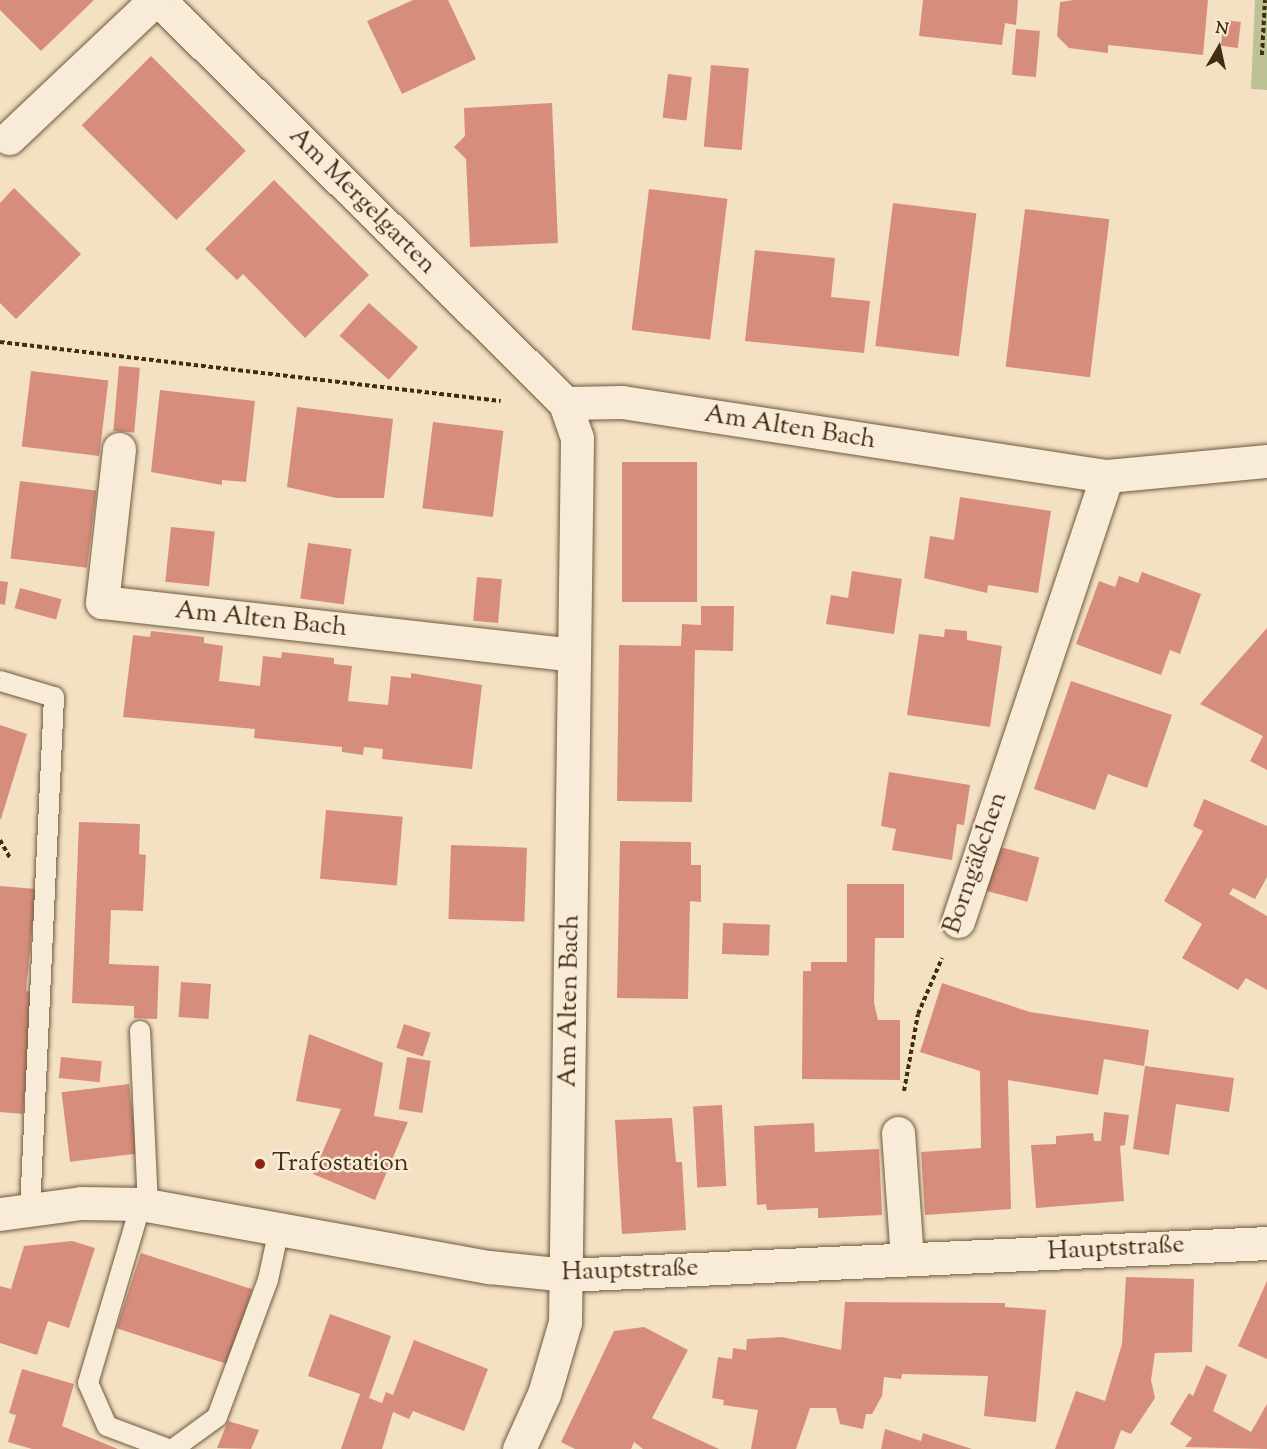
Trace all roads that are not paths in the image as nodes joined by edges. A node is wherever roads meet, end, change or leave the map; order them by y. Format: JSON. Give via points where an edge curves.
{"nodes":[{"id":1,"x":157,"y":0,"type":"edge"},
{"id":2,"x":9,"y":138,"type":"dead end"},
{"id":3,"x":564,"y":403,"type":"junction"},
{"id":4,"x":118,"y":448,"type":"dead end"},
{"id":5,"x":1267,"y":461,"type":"edge"},
{"id":6,"x":1107,"y":476,"type":"junction"},
{"id":7,"x":573,"y":655,"type":"junction"},
{"id":8,"x":0,"y":681,"type":"edge"},
{"id":9,"x":958,"y":921,"type":"road end"},
{"id":10,"x":140,"y":1032,"type":"dead end"},
{"id":11,"x":898,"y":1133,"type":"road end"},
{"id":12,"x":145,"y":1205,"type":"junction"},
{"id":13,"x":15,"y":1212,"type":"edge"},
{"id":14,"x":279,"y":1229,"type":"junction"},
{"id":15,"x":1267,"y":1243,"type":"edge"},
{"id":16,"x":907,"y":1258,"type":"junction"},
{"id":17,"x":566,"y":1275,"type":"junction"},
{"id":18,"x":168,"y":1449,"type":"edge"},
{"id":19,"x":173,"y":1449,"type":"edge"},
{"id":20,"x":519,"y":1449,"type":"edge"}],
"edges":[{"from":1,"to":2,"type":"street","name":"Am Mergelgarten"},
{"from":1,"to":3,"type":"street","name":"Am Mergelgarten"},
{"from":3,"to":6,"type":"street","name":"Am Alten Bach","via":[[622,402]]},
{"from":3,"to":7,"type":"street","name":"Am Alten Bach","via":[[577,438]]},
{"from":4,"to":7,"type":"street","name":"Am Alten Bach","via":[[102,602]]},
{"from":5,"to":6,"type":"street","name":"Am Alten Bach"},
{"from":6,"to":9,"type":"street","name":"Borngäßchen"},
{"from":7,"to":17,"type":"street","name":"Am Alten Bach"},
{"from":8,"to":13,"type":"lane","via":[[54,697]]},
{"from":10,"to":12,"type":"lane"},
{"from":11,"to":16,"type":"street"},
{"from":12,"to":13,"type":"street","name":"Hauptstraße","via":[[81,1203]]},
{"from":12,"to":14,"type":"street","name":"Hauptstraße"},
{"from":12,"to":18,"type":"lane","via":[[87,1383],[107,1426]]},
{"from":14,"to":17,"type":"street","name":"Hauptstraße","via":[[489,1267]]},
{"from":14,"to":19,"type":"lane","via":[[268,1280],[217,1417]]},
{"from":15,"to":16,"type":"street","name":"Hauptstraße"},
{"from":16,"to":17,"type":"street","name":"Hauptstraße"},
{"from":17,"to":20,"type":"street","name":"Am Alten Bach","via":[[565,1322],[558,1351]]}]}
